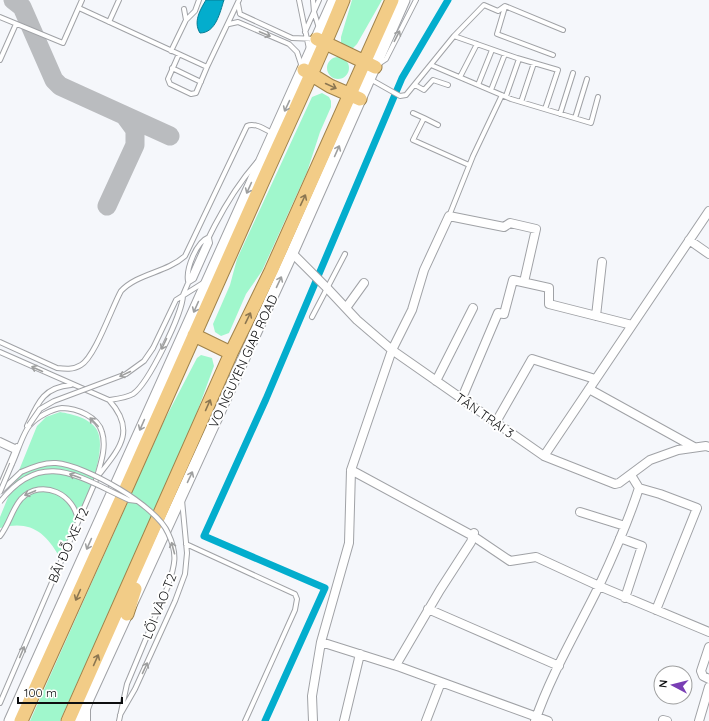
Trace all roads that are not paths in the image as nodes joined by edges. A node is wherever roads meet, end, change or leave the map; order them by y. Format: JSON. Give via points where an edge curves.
{"nodes":[{"id":1,"x":82,"y":0,"type":"edge"},
{"id":2,"x":118,"y":0,"type":"edge"},
{"id":3,"x":199,"y":0,"type":"edge"},
{"id":4,"x":299,"y":0,"type":"edge"},
{"id":5,"x":313,"y":0,"type":"edge"},
{"id":6,"x":319,"y":0,"type":"edge"},
{"id":7,"x":334,"y":0,"type":"edge"},
{"id":8,"x":343,"y":0,"type":"edge"},
{"id":9,"x":392,"y":0,"type":"edge"},
{"id":10,"x":404,"y":0,"type":"edge"},
{"id":11,"x":416,"y":0,"type":"edge"},
{"id":12,"x":239,"y":2,"type":"edge"},
{"id":13,"x":505,"y":6,"type":"junction"},
{"id":14,"x":79,"y":8,"type":"junction"},
{"id":15,"x":184,"y":9,"type":"dead end"},
{"id":16,"x":314,"y":12,"type":"junction"},
{"id":17,"x":0,"y":17,"type":"edge"},
{"id":18,"x":186,"y":20,"type":"junction"},
{"id":19,"x":109,"y":22,"type":"junction"},
{"id":20,"x":16,"y":24,"type":"junction"},
{"id":21,"x":229,"y":24,"type":"junction"},
{"id":22,"x":563,"y":30,"type":"dead end"},
{"id":23,"x":454,"y":36,"type":"junction"},
{"id":24,"x":315,"y":37,"type":"junction"},
{"id":25,"x":477,"y":44,"type":"junction"},
{"id":26,"x":492,"y":50,"type":"junction"},
{"id":27,"x":172,"y":51,"type":"junction"},
{"id":28,"x":178,"y":54,"type":"junction"},
{"id":29,"x":505,"y":54,"type":"junction"},
{"id":30,"x":553,"y":55,"type":"dead end"},
{"id":31,"x":519,"y":59,"type":"junction"},
{"id":32,"x":0,"y":60,"type":"edge"},
{"id":33,"x":534,"y":63,"type":"junction"},
{"id":34,"x":431,"y":65,"type":"junction"},
{"id":35,"x":207,"y":67,"type":"junction"},
{"id":36,"x":172,"y":68,"type":"junction"},
{"id":37,"x":369,"y":69,"type":"junction"},
{"id":38,"x":307,"y":73,"type":"junction"},
{"id":39,"x":573,"y":73,"type":"dead end"},
{"id":40,"x":460,"y":77,"type":"junction"},
{"id":41,"x":587,"y":79,"type":"dead end"},
{"id":42,"x":201,"y":82,"type":"junction"},
{"id":43,"x":415,"y":85,"type":"junction"},
{"id":44,"x":448,"y":85,"type":"dead end"},
{"id":45,"x":478,"y":85,"type":"junction"},
{"id":46,"x":491,"y":90,"type":"junction"},
{"id":47,"x":504,"y":96,"type":"junction"},
{"id":48,"x":355,"y":97,"type":"junction"},
{"id":49,"x":598,"y":97,"type":"dead end"},
{"id":50,"x":521,"y":102,"type":"junction"},
{"id":51,"x":545,"y":109,"type":"junction"},
{"id":52,"x":413,"y":114,"type":"dead end"},
{"id":53,"x":560,"y":114,"type":"junction"},
{"id":54,"x":424,"y":118,"type":"junction"},
{"id":55,"x":575,"y":118,"type":"junction"},
{"id":56,"x":438,"y":125,"type":"dead end"},
{"id":57,"x":278,"y":139,"type":"junction"},
{"id":58,"x":265,"y":152,"type":"junction"},
{"id":59,"x":331,"y":165,"type":"junction"},
{"id":60,"x":469,"y":165,"type":"junction"},
{"id":61,"x":314,"y":176,"type":"junction"},
{"id":62,"x":709,"y":211,"type":"edge"},
{"id":63,"x":449,"y":216,"type":"junction"},
{"id":64,"x":209,"y":237,"type":"junction"},
{"id":65,"x":689,"y":240,"type":"junction"},
{"id":66,"x":292,"y":254,"type":"junction"},
{"id":67,"x":345,"y":254,"type":"dead end"},
{"id":68,"x":709,"y":254,"type":"edge"},
{"id":69,"x":602,"y":262,"type":"dead end"},
{"id":70,"x":207,"y":281,"type":"junction"},
{"id":71,"x":524,"y":282,"type":"junction"},
{"id":72,"x":188,"y":283,"type":"junction"},
{"id":73,"x":364,"y":283,"type":"dead end"},
{"id":74,"x":324,"y":285,"type":"junction"},
{"id":75,"x":183,"y":295,"type":"junction"},
{"id":76,"x":346,"y":308,"type":"junction"},
{"id":77,"x":473,"y":308,"type":"dead end"},
{"id":78,"x":596,"y":316,"type":"junction"},
{"id":79,"x":312,"y":317,"type":"dead end"},
{"id":80,"x":632,"y":325,"type":"junction"},
{"id":81,"x":194,"y":335,"type":"junction"},
{"id":82,"x":0,"y":342,"type":"edge"},
{"id":83,"x":392,"y":350,"type":"junction"},
{"id":84,"x":0,"y":352,"type":"edge"},
{"id":85,"x":232,"y":353,"type":"junction"},
{"id":86,"x":595,"y":379,"type":"junction"},
{"id":87,"x":436,"y":381,"type":"junction"},
{"id":88,"x":73,"y":384,"type":"junction"},
{"id":89,"x":589,"y":389,"type":"junction"},
{"id":90,"x":462,"y":398,"type":"junction"},
{"id":91,"x":109,"y":400,"type":"junction"},
{"id":92,"x":496,"y":422,"type":"junction"},
{"id":93,"x":30,"y":425,"type":"junction"},
{"id":94,"x":0,"y":440,"type":"edge"},
{"id":95,"x":0,"y":444,"type":"edge"},
{"id":96,"x":708,"y":444,"type":"edge"},
{"id":97,"x":694,"y":447,"type":"junction"},
{"id":98,"x":16,"y":449,"type":"junction"},
{"id":99,"x":544,"y":456,"type":"junction"},
{"id":100,"x":351,"y":470,"type":"junction"},
{"id":101,"x":631,"y":475,"type":"junction"},
{"id":102,"x":96,"y":478,"type":"junction"},
{"id":103,"x":0,"y":486,"type":"edge"},
{"id":104,"x":639,"y":488,"type":"junction"},
{"id":105,"x":0,"y":492,"type":"edge"},
{"id":106,"x":182,"y":494,"type":"junction"},
{"id":107,"x":137,"y":501,"type":"junction"},
{"id":108,"x":0,"y":502,"type":"edge"},
{"id":109,"x":580,"y":512,"type":"dead end"},
{"id":110,"x":78,"y":522,"type":"junction"},
{"id":111,"x":626,"y":526,"type":"junction"},
{"id":112,"x":473,"y":535,"type":"junction"},
{"id":113,"x":0,"y":536,"type":"edge"},
{"id":114,"x":620,"y":538,"type":"junction"},
{"id":115,"x":149,"y":540,"type":"junction"},
{"id":116,"x":186,"y":544,"type":"junction"},
{"id":117,"x":599,"y":586,"type":"junction"},
{"id":118,"x":625,"y":598,"type":"junction"},
{"id":119,"x":428,"y":609,"type":"junction"},
{"id":120,"x":656,"y":610,"type":"junction"},
{"id":121,"x":127,"y":614,"type":"junction"},
{"id":122,"x":709,"y":632,"type":"edge"},
{"id":123,"x":321,"y":642,"type":"junction"},
{"id":124,"x":709,"y":647,"type":"edge"},
{"id":125,"x":360,"y":654,"type":"junction"},
{"id":126,"x":396,"y":665,"type":"junction"},
{"id":127,"x":559,"y":666,"type":"junction"},
{"id":128,"x":709,"y":679,"type":"edge"},
{"id":129,"x":441,"y":682,"type":"junction"},
{"id":130,"x":709,"y":687,"type":"edge"},
{"id":131,"x":88,"y":699,"type":"junction"},
{"id":132,"x":0,"y":703,"type":"edge"},
{"id":133,"x":120,"y":715,"type":"junction"},
{"id":134,"x":536,"y":719,"type":"edge"},
{"id":135,"x":10,"y":721,"type":"edge"},
{"id":136,"x":21,"y":721,"type":"edge"},
{"id":137,"x":68,"y":721,"type":"edge"},
{"id":138,"x":80,"y":721,"type":"edge"},
{"id":139,"x":88,"y":721,"type":"edge"},
{"id":140,"x":119,"y":721,"type":"edge"},
{"id":141,"x":245,"y":721,"type":"edge"},
{"id":142,"x":313,"y":721,"type":"edge"},
{"id":143,"x":344,"y":721,"type":"edge"},
{"id":144,"x":426,"y":721,"type":"edge"},
{"id":145,"x":548,"y":721,"type":"edge"},
{"id":146,"x":699,"y":721,"type":"edge"}],
"edges":[{"from":1,"to":14,"type":"lane"},
{"from":2,"to":19,"type":"lane"},
{"from":3,"to":18,"type":"lane"},
{"from":4,"to":24,"type":"lane"},
{"from":5,"to":16,"type":"lane"},
{"from":6,"to":16,"type":"lane"},
{"from":7,"to":24,"type":"main road"},
{"from":8,"to":24,"type":"highway"},
{"from":9,"to":37,"type":"highway","name":"VO NGUYEN GIAP ROAD"},
{"from":10,"to":37,"type":"main road","name":"VO NGUYEN GIAP ROAD"},
{"from":37,"to":11,"type":"lane","one_way":true,"via":[[386,59]]},
{"from":12,"to":21,"type":"lane"},
{"from":12,"to":24,"type":"lane","via":[[240,14],[292,38]]},
{"from":13,"to":22,"type":"lane"},
{"from":13,"to":23,"type":"lane","via":[[498,11],[484,5]]},
{"from":13,"to":30,"type":"lane","via":[[497,34]]},
{"from":14,"to":19,"type":"lane"},
{"from":14,"to":20,"type":"lane","via":[[63,43]]},
{"from":15,"to":18,"type":"lane"},
{"from":16,"to":24,"type":"lane"},
{"from":16,"to":24,"type":"lane"},
{"from":17,"to":20,"type":"lane"},
{"from":18,"to":27,"type":"lane"},
{"from":19,"to":27,"type":"lane"},
{"from":20,"to":32,"type":"lane"},
{"from":21,"to":35,"type":"lane"},
{"from":21,"to":38,"type":"lane","one_way":true,"via":[[238,22],[289,44],[297,52]]},
{"from":23,"to":25,"type":"lane"},
{"from":23,"to":34,"type":"lane"},
{"from":24,"to":37,"type":"highway"},
{"from":24,"to":38,"type":"highway"},
{"from":24,"to":38,"type":"main road"},
{"from":25,"to":26,"type":"lane"},
{"from":25,"to":40,"type":"lane"},
{"from":26,"to":29,"type":"lane"},
{"from":26,"to":45,"type":"lane"},
{"from":27,"to":28,"type":"lane"},
{"from":28,"to":35,"type":"lane"},
{"from":28,"to":36,"type":"lane"},
{"from":29,"to":31,"type":"lane"},
{"from":29,"to":46,"type":"lane"},
{"from":31,"to":33,"type":"lane"},
{"from":31,"to":47,"type":"lane"},
{"from":33,"to":50,"type":"lane"},
{"from":33,"to":51,"type":"lane","via":[[558,70]]},
{"from":34,"to":40,"type":"lane"},
{"from":34,"to":43,"type":"lane"},
{"from":35,"to":42,"type":"lane"},
{"from":36,"to":42,"type":"lane"},
{"from":36,"to":42,"type":"lane","via":[[168,79],[170,84],[194,94]]},
{"from":37,"to":43,"type":"lane","via":[[383,86],[400,96],[406,95]]},
{"from":37,"to":48,"type":"highway","name":"VO NGUYEN GIAP ROAD"},
{"from":38,"to":48,"type":"highway","one_way":true},
{"from":38,"to":57,"type":"highway","one_way":true},
{"from":39,"to":53,"type":"lane"},
{"from":40,"to":45,"type":"lane"},
{"from":41,"to":55,"type":"lane"},
{"from":43,"to":44,"type":"lane","via":[[424,90],[432,80]]},
{"from":45,"to":46,"type":"lane"},
{"from":46,"to":47,"type":"lane"},
{"from":47,"to":50,"type":"lane"},
{"from":47,"to":60,"type":"lane"},
{"from":59,"to":48,"type":"main road","name":"VO NGUYEN GIAP ROAD","one_way":true},
{"from":48,"to":61,"type":"highway","name":"VO NGUYEN GIAP ROAD"},
{"from":49,"to":55,"type":"lane","via":[[591,123]]},
{"from":50,"to":51,"type":"lane"},
{"from":51,"to":53,"type":"lane"},
{"from":52,"to":54,"type":"lane"},
{"from":53,"to":55,"type":"lane"},
{"from":54,"to":56,"type":"lane"},
{"from":54,"to":60,"type":"lane","via":[[413,140]]},
{"from":57,"to":58,"type":"main road"},
{"from":57,"to":81,"type":"highway"},
{"from":57,"to":82,"type":"lane","via":[[255,126],[247,126],[185,256],[176,264],[128,284],[121,291],[94,348],[82,364],[66,369],[57,368]]},
{"from":58,"to":64,"type":"lane","via":[[242,180]]},
{"from":58,"to":70,"type":"main road","one_way":true},
{"from":59,"to":61,"type":"main road"},
{"from":59,"to":66,"type":"main road","name":"VO NGUYEN GIAP ROAD"},
{"from":60,"to":63,"type":"lane"},
{"from":85,"to":61,"type":"highway","name":"VO NGUYEN GIAP ROAD","one_way":true},
{"from":62,"to":65,"type":"street"},
{"from":63,"to":71,"type":"street","via":[[504,227],[510,223],[536,229]]},
{"from":63,"to":83,"type":"street","via":[[424,270],[412,310]]},
{"from":64,"to":72,"type":"lane","via":[[210,243],[194,279]]},
{"from":64,"to":72,"type":"lane","via":[[204,239],[198,248],[187,275]]},
{"from":65,"to":68,"type":"street"},
{"from":65,"to":80,"type":"street"},
{"from":66,"to":74,"type":"street","name":"TÂN TRẠI 3"},
{"from":106,"to":66,"type":"main road","name":"VO NGUYEN GIAP ROAD","one_way":true},
{"from":67,"to":74,"type":"lane"},
{"from":69,"to":78,"type":"street"},
{"from":70,"to":75,"type":"lane"},
{"from":70,"to":135,"type":"main road","one_way":true},
{"from":71,"to":78,"type":"street","via":[[549,288],[549,304]]},
{"from":71,"to":90,"type":"street","via":[[513,280],[504,314],[498,313]]},
{"from":72,"to":75,"type":"lane"},
{"from":73,"to":76,"type":"street"},
{"from":74,"to":76,"type":"street","name":"TÂN TRẠI 3"},
{"from":74,"to":79,"type":"lane"},
{"from":75,"to":91,"type":"lane","one_way":true,"via":[[183,302],[147,378],[132,394]]},
{"from":75,"to":93,"type":"lane","one_way":true,"bridge":true,"via":[[176,300],[144,361],[126,374],[54,401],[40,409]]},
{"from":76,"to":83,"type":"street","name":"TÂN TRẠI 3"},
{"from":77,"to":87,"type":"street"},
{"from":78,"to":80,"type":"street"},
{"from":80,"to":86,"type":"street"},
{"from":81,"to":85,"type":"highway"},
{"from":81,"to":136,"type":"highway","one_way":true},
{"from":83,"to":87,"type":"street","name":"TÂN TRẠI 3"},
{"from":83,"to":100,"type":"street"},
{"from":88,"to":84,"type":"lane","one_way":true},
{"from":115,"to":85,"type":"highway","name":"VO NGUYEN GIAP ROAD","one_way":true},
{"from":86,"to":89,"type":"street"},
{"from":86,"to":92,"type":"street","via":[[532,359]]},
{"from":87,"to":90,"type":"street","name":"TÂN TRẠI 3"},
{"from":88,"to":91,"type":"lane"},
{"from":88,"to":98,"type":"lane","via":[[58,386],[44,396],[30,418]]},
{"from":89,"to":97,"type":"street"},
{"from":89,"to":99,"type":"street"},
{"from":90,"to":92,"type":"street","name":"TÂN TRẠI 3"},
{"from":91,"to":102,"type":"lane","via":[[124,423],[124,433],[113,457]]},
{"from":92,"to":99,"type":"street","name":"TÂN TRẠI 3"},
{"from":102,"to":93,"type":"lane","one_way":true,"via":[[104,446],[102,431],[93,419],[62,408],[53,410]]},
{"from":93,"to":105,"type":"lane","bridge":true},
{"from":94,"to":98,"type":"lane"},
{"from":95,"to":98,"type":"lane"},
{"from":96,"to":97,"type":"street","name":"TÂN TRẠI 3"},
{"from":97,"to":101,"type":"street","name":"TÂN TRẠI 3","via":[[650,460]]},
{"from":98,"to":103,"type":"lane"},
{"from":99,"to":101,"type":"street","name":"TÂN TRẠI 3","via":[[615,484]]},
{"from":100,"to":112,"type":"street"},
{"from":100,"to":123,"type":"street","via":[[349,543]]},
{"from":101,"to":104,"type":"street"},
{"from":102,"to":110,"type":"lane","name":"BÃI ĐỖ XE T2"},
{"from":104,"to":111,"type":"street"},
{"from":104,"to":120,"type":"street","via":[[697,508]]},
{"from":105,"to":107,"type":"lane","bridge":true,"via":[[21,472],[41,464],[61,464],[87,472]]},
{"from":106,"to":116,"type":"lane"},
{"from":106,"to":121,"type":"main road","name":"VO NGUYEN GIAP ROAD"},
{"from":107,"to":108,"type":"lane","one_way":true,"bridge":true,"via":[[129,500],[79,477],[53,470],[36,472],[22,480],[14,485]]},
{"from":133,"to":107,"type":"lane","name":"LỐI VÀO T2","one_way":true,"bridge":true,"via":[[127,684],[168,586],[176,558],[168,532],[156,516]]},
{"from":109,"to":111,"type":"street"},
{"from":110,"to":113,"type":"lane","one_way":true,"via":[[75,509],[65,496],[51,490],[34,491],[20,500]]},
{"from":132,"to":110,"type":"lane","name":"BÃI ĐỖ XE T2","one_way":true},
{"from":111,"to":114,"type":"street"},
{"from":112,"to":117,"type":"street","via":[[510,561],[536,557]]},
{"from":112,"to":119,"type":"street"},
{"from":114,"to":117,"type":"street"},
{"from":114,"to":118,"type":"street","via":[[642,546]]},
{"from":115,"to":121,"type":"highway"},
{"from":137,"to":115,"type":"highway","name":"VO NGUYEN GIAP ROAD","one_way":true},
{"from":133,"to":116,"type":"lane","one_way":true,"via":[[128,704],[181,587],[186,564]]},
{"from":116,"to":141,"type":"lane","via":[[295,594],[297,598],[295,610]]},
{"from":117,"to":118,"type":"street"},
{"from":117,"to":127,"type":"street"},
{"from":118,"to":120,"type":"street"},
{"from":119,"to":126,"type":"street"},
{"from":119,"to":127,"type":"street"},
{"from":120,"to":122,"type":"street"},
{"from":121,"to":131,"type":"main road","name":"VO NGUYEN GIAP ROAD"},
{"from":123,"to":125,"type":"street"},
{"from":123,"to":142,"type":"street","via":[[312,696]]},
{"from":124,"to":128,"type":"street","via":[[701,670],[703,676]]},
{"from":125,"to":126,"type":"street"},
{"from":125,"to":143,"type":"street"},
{"from":126,"to":129,"type":"street"},
{"from":127,"to":134,"type":"street"},
{"from":129,"to":134,"type":"street"},
{"from":129,"to":144,"type":"street"},
{"from":130,"to":146,"type":"street"},
{"from":131,"to":138,"type":"main road","name":"VO NGUYEN GIAP ROAD"},
{"from":131,"to":139,"type":"lane"},
{"from":133,"to":140,"type":"lane","name":"LỐI VÀO T2"},
{"from":134,"to":145,"type":"street"}]}
